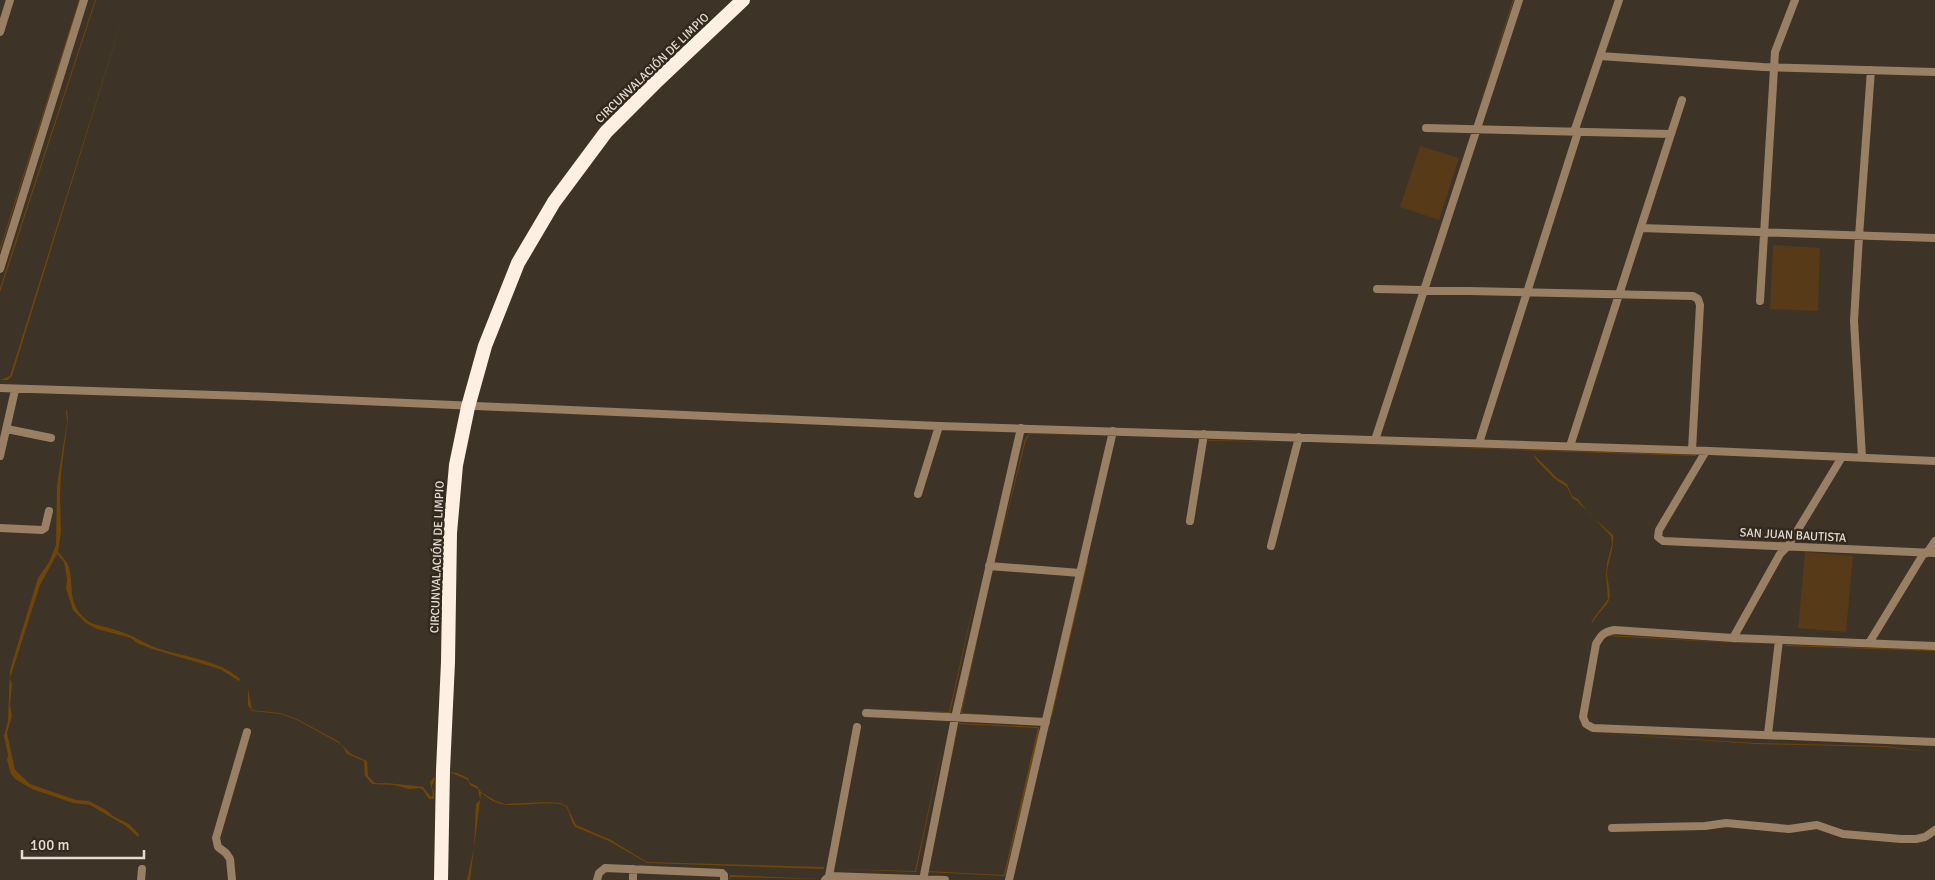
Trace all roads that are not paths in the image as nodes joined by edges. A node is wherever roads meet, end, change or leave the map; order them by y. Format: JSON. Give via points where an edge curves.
{"nodes":[{"id":1,"x":10,"y":0,"type":"edge"},
{"id":2,"x":84,"y":0,"type":"edge"},
{"id":3,"x":743,"y":0,"type":"edge"},
{"id":4,"x":1519,"y":0,"type":"edge"},
{"id":5,"x":1619,"y":0,"type":"edge"},
{"id":6,"x":1795,"y":0,"type":"edge"},
{"id":7,"x":0,"y":32,"type":"edge"},
{"id":8,"x":1600,"y":56,"type":"junction"},
{"id":9,"x":1774,"y":67,"type":"junction"},
{"id":10,"x":1871,"y":70,"type":"junction"},
{"id":11,"x":1935,"y":72,"type":"edge"},
{"id":12,"x":1682,"y":100,"type":"dead end"},
{"id":13,"x":1426,"y":128,"type":"dead end"},
{"id":14,"x":1478,"y":130,"type":"junction"},
{"id":15,"x":1576,"y":132,"type":"junction"},
{"id":16,"x":1671,"y":134,"type":"junction"},
{"id":17,"x":1641,"y":228,"type":"junction"},
{"id":18,"x":1764,"y":232,"type":"junction"},
{"id":19,"x":1859,"y":236,"type":"junction"},
{"id":20,"x":1935,"y":238,"type":"edge"},
{"id":21,"x":0,"y":269,"type":"edge"},
{"id":22,"x":1377,"y":288,"type":"dead end"},
{"id":23,"x":1425,"y":290,"type":"junction"},
{"id":24,"x":1528,"y":292,"type":"junction"},
{"id":25,"x":1620,"y":294,"type":"junction"},
{"id":26,"x":1760,"y":301,"type":"dead end"},
{"id":27,"x":0,"y":388,"type":"edge"},
{"id":28,"x":15,"y":390,"type":"junction"},
{"id":29,"x":468,"y":407,"type":"junction"},
{"id":30,"x":939,"y":426,"type":"junction"},
{"id":31,"x":1021,"y":428,"type":"junction"},
{"id":32,"x":6,"y":429,"type":"junction"},
{"id":33,"x":1113,"y":431,"type":"junction"},
{"id":34,"x":1204,"y":434,"type":"junction"},
{"id":35,"x":51,"y":438,"type":"dead end"},
{"id":36,"x":1299,"y":438,"type":"junction"},
{"id":37,"x":1375,"y":440,"type":"junction"},
{"id":38,"x":1479,"y":443,"type":"junction"},
{"id":39,"x":1570,"y":446,"type":"junction"},
{"id":40,"x":1692,"y":450,"type":"junction"},
{"id":41,"x":1706,"y":451,"type":"junction"},
{"id":42,"x":0,"y":456,"type":"edge"},
{"id":43,"x":1842,"y":456,"type":"junction"},
{"id":44,"x":1862,"y":458,"type":"junction"},
{"id":45,"x":1935,"y":461,"type":"edge"},
{"id":46,"x":918,"y":494,"type":"dead end"},
{"id":47,"x":49,"y":511,"type":"dead end"},
{"id":48,"x":1190,"y":522,"type":"dead end"},
{"id":49,"x":0,"y":528,"type":"edge"},
{"id":50,"x":1935,"y":541,"type":"edge"},
{"id":51,"x":1271,"y":546,"type":"dead end"},
{"id":52,"x":1788,"y":546,"type":"junction"},
{"id":53,"x":1929,"y":553,"type":"edge"},
{"id":54,"x":990,"y":566,"type":"junction"},
{"id":55,"x":1080,"y":573,"type":"junction"},
{"id":56,"x":1733,"y":638,"type":"junction"},
{"id":57,"x":1779,"y":640,"type":"junction"},
{"id":58,"x":1869,"y":643,"type":"junction"},
{"id":59,"x":1935,"y":646,"type":"edge"},
{"id":60,"x":866,"y":714,"type":"dead end"},
{"id":61,"x":955,"y":718,"type":"junction"},
{"id":62,"x":1046,"y":722,"type":"junction"},
{"id":63,"x":857,"y":727,"type":"dead end"},
{"id":64,"x":247,"y":732,"type":"dead end"},
{"id":65,"x":1768,"y":734,"type":"junction"},
{"id":66,"x":1935,"y":742,"type":"edge"},
{"id":67,"x":1612,"y":828,"type":"dead end"},
{"id":68,"x":1935,"y":830,"type":"edge"},
{"id":69,"x":142,"y":869,"type":"dead end"},
{"id":70,"x":633,"y":869,"type":"junction"},
{"id":71,"x":827,"y":878,"type":"edge"},
{"id":72,"x":923,"y":879,"type":"edge"},
{"id":73,"x":141,"y":880,"type":"edge"},
{"id":74,"x":232,"y":880,"type":"edge"},
{"id":75,"x":441,"y":880,"type":"edge"},
{"id":76,"x":597,"y":880,"type":"edge"},
{"id":77,"x":633,"y":880,"type":"edge"},
{"id":78,"x":724,"y":880,"type":"edge"},
{"id":79,"x":945,"y":880,"type":"edge"},
{"id":80,"x":1009,"y":880,"type":"edge"}],
"edges":[{"from":1,"to":7,"type":"street"},
{"from":2,"to":21,"type":"street"},
{"from":3,"to":29,"type":"highway","name":"CIRCUNVALACIÓN DE LIMPIO","via":[[606,132],[554,202],[515,270],[484,346]]},
{"from":4,"to":14,"type":"street"},
{"from":5,"to":8,"type":"street"},
{"from":6,"to":9,"type":"street","via":[[1774,52]]},
{"from":8,"to":9,"type":"street"},
{"from":8,"to":15,"type":"street"},
{"from":9,"to":10,"type":"street"},
{"from":9,"to":18,"type":"street"},
{"from":10,"to":11,"type":"street"},
{"from":10,"to":19,"type":"street"},
{"from":12,"to":16,"type":"street"},
{"from":13,"to":14,"type":"street"},
{"from":14,"to":15,"type":"street"},
{"from":14,"to":23,"type":"street"},
{"from":15,"to":16,"type":"street"},
{"from":15,"to":24,"type":"street"},
{"from":16,"to":17,"type":"street"},
{"from":17,"to":18,"type":"street"},
{"from":17,"to":25,"type":"street"},
{"from":18,"to":19,"type":"street"},
{"from":18,"to":26,"type":"street"},
{"from":19,"to":20,"type":"street"},
{"from":19,"to":44,"type":"street","via":[[1854,321]]},
{"from":22,"to":23,"type":"street"},
{"from":23,"to":24,"type":"street"},
{"from":23,"to":37,"type":"street"},
{"from":24,"to":25,"type":"street"},
{"from":24,"to":38,"type":"street"},
{"from":25,"to":39,"type":"street"},
{"from":25,"to":40,"type":"street","via":[[1693,296],[1698,299]]},
{"from":27,"to":28,"type":"street"},
{"from":28,"to":29,"type":"street","via":[[246,396]]},
{"from":28,"to":32,"type":"street"},
{"from":29,"to":30,"type":"street"},
{"from":29,"to":75,"type":"highway","name":"CIRCUNVALACIÓN DE LIMPIO","via":[[456,465],[450,532]]},
{"from":30,"to":31,"type":"street"},
{"from":30,"to":46,"type":"street"},
{"from":31,"to":33,"type":"street"},
{"from":31,"to":54,"type":"street"},
{"from":32,"to":35,"type":"street"},
{"from":32,"to":42,"type":"street"},
{"from":33,"to":34,"type":"street"},
{"from":33,"to":55,"type":"street"},
{"from":34,"to":36,"type":"street"},
{"from":34,"to":48,"type":"street"},
{"from":36,"to":37,"type":"street"},
{"from":36,"to":51,"type":"street"},
{"from":37,"to":38,"type":"street"},
{"from":38,"to":39,"type":"street"},
{"from":39,"to":40,"type":"street"},
{"from":40,"to":41,"type":"street"},
{"from":41,"to":43,"type":"street"},
{"from":41,"to":52,"type":"street","name":"SAN JUAN BAUTISTA","via":[[1658,536],[1663,541]]},
{"from":43,"to":44,"type":"street"},
{"from":43,"to":52,"type":"street"},
{"from":44,"to":45,"type":"street"},
{"from":47,"to":49,"type":"street","via":[[42,530]]},
{"from":50,"to":53,"type":"street"},
{"from":52,"to":53,"type":"street","name":"SAN JUAN BAUTISTA"},
{"from":52,"to":56,"type":"street","via":[[1780,554]]},
{"from":53,"to":58,"type":"street"},
{"from":54,"to":55,"type":"street"},
{"from":54,"to":61,"type":"street"},
{"from":55,"to":62,"type":"street"},
{"from":56,"to":57,"type":"street"},
{"from":56,"to":65,"type":"street","via":[[1614,630],[1602,634],[1596,644],[1583,717],[1592,728]]},
{"from":57,"to":58,"type":"street"},
{"from":57,"to":65,"type":"street"},
{"from":58,"to":59,"type":"street"},
{"from":60,"to":61,"type":"street"},
{"from":61,"to":62,"type":"street"},
{"from":61,"to":72,"type":"street"},
{"from":62,"to":80,"type":"street"},
{"from":63,"to":71,"type":"street"},
{"from":64,"to":74,"type":"street","via":[[216,838],[218,847],[230,859]]},
{"from":65,"to":66,"type":"street"},
{"from":67,"to":68,"type":"street","via":[[1726,823],[1790,829],[1817,825],[1843,834],[1916,840]]},
{"from":69,"to":73,"type":"street"},
{"from":70,"to":76,"type":"street","via":[[605,868]]},
{"from":70,"to":77,"type":"street"},
{"from":70,"to":78,"type":"street","via":[[722,874]]},
{"from":71,"to":72,"type":"street"},
{"from":72,"to":79,"type":"street"}]}
